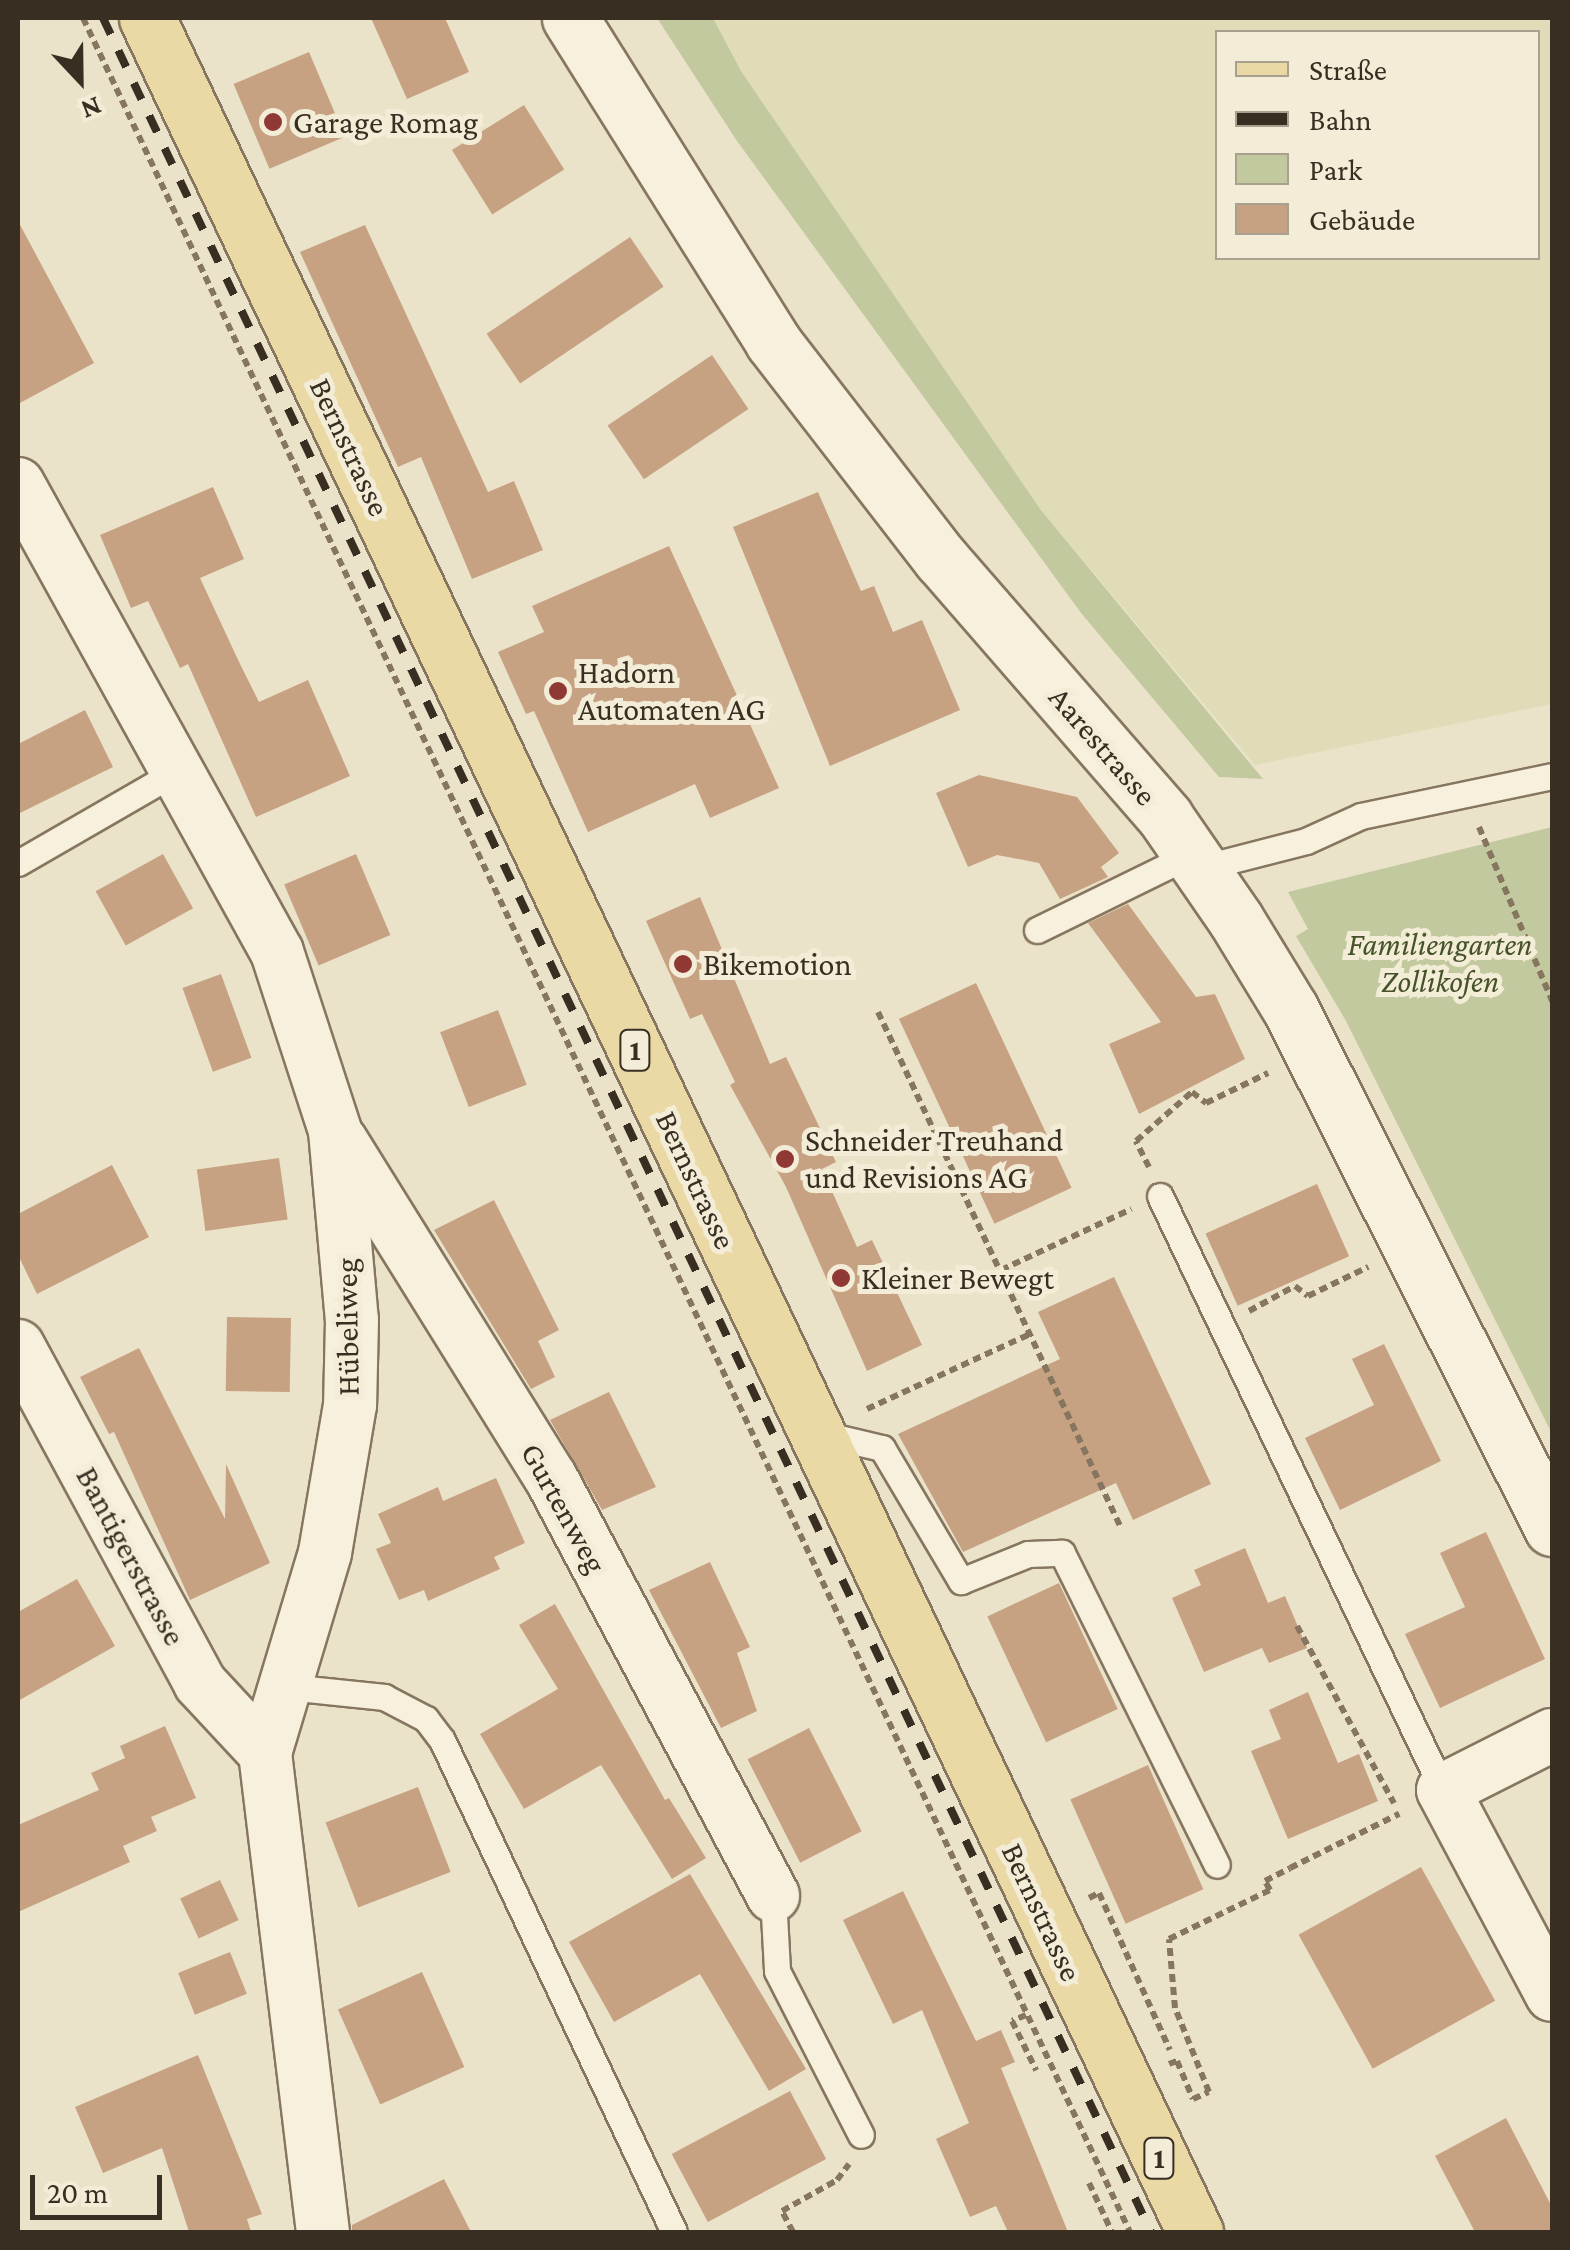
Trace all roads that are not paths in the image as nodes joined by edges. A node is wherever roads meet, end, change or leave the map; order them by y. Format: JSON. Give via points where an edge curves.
{"nodes":[{"id":1,"x":147,"y":18,"type":"edge"},
{"id":2,"x":570,"y":18,"type":"edge"},
{"id":3,"x":18,"y":484,"type":"edge"},
{"id":4,"x":180,"y":769,"type":"junction"},
{"id":5,"x":1552,"y":776,"type":"edge"},
{"id":6,"x":1197,"y":861,"type":"junction"},
{"id":7,"x":18,"y":863,"type":"edge"},
{"id":8,"x":1037,"y":930,"type":"dead end"},
{"id":9,"x":335,"y":1131,"type":"junction"},
{"id":10,"x":1160,"y":1196,"type":"road end"},
{"id":11,"x":18,"y":1346,"type":"edge"},
{"id":12,"x":816,"y":1433,"type":"junction"},
{"id":13,"x":1552,"y":1528,"type":"edge"},
{"id":14,"x":288,"y":1686,"type":"junction"},
{"id":15,"x":1552,"y":1735,"type":"edge"},
{"id":16,"x":265,"y":1753,"type":"junction"},
{"id":17,"x":1421,"y":1802,"type":"junction"},
{"id":18,"x":1218,"y":1865,"type":"dead end"},
{"id":19,"x":773,"y":1896,"type":"joint"},
{"id":20,"x":1552,"y":1996,"type":"edge"},
{"id":21,"x":861,"y":2136,"type":"road end"},
{"id":22,"x":323,"y":2232,"type":"edge"},
{"id":23,"x":674,"y":2232,"type":"edge"},
{"id":24,"x":1195,"y":2232,"type":"edge"}],
"edges":[{"from":1,"to":12,"type":"main road","name":"Bernstrasse","number":"1"},
{"from":2,"to":6,"type":"street","name":"Aarestrasse","via":[[706,242],[837,428]]},
{"from":3,"to":4,"type":"street","name":"Hübeliweg"},
{"from":4,"to":7,"type":"lane"},
{"from":4,"to":9,"type":"street","name":"Hübeliweg","via":[[277,952]]},
{"from":5,"to":6,"type":"lane","via":[[1362,816],[1306,841]]},
{"from":6,"to":8,"type":"lane"},
{"from":6,"to":13,"type":"street","name":"Aarestrasse","via":[[1312,1052]]},
{"from":9,"to":14,"type":"street","name":"Hübeliweg","via":[[352,1320],[350,1405],[325,1553]]},
{"from":9,"to":19,"type":"street","name":"Gurtenweg","via":[[550,1478]]},
{"from":10,"to":17,"type":"lane","via":[[1218,1317]]},
{"from":11,"to":16,"type":"street","name":"Bantigerstrasse","via":[[200,1683]]},
{"from":12,"to":18,"type":"lane","via":[[882,1448],[960,1581],[1028,1554],[1062,1553]]},
{"from":12,"to":24,"type":"main road","name":"Bernstrasse","number":"1"},
{"from":14,"to":16,"type":"street","name":"Hübeliweg"},
{"from":14,"to":23,"type":"lane","via":[[384,1697],[426,1719],[442,1740]]},
{"from":15,"to":17,"type":"street"},
{"from":16,"to":22,"type":"street","name":"Hübeliweg"},
{"from":17,"to":20,"type":"street"},
{"from":19,"to":21,"type":"lane","via":[[777,1970]]}]}
